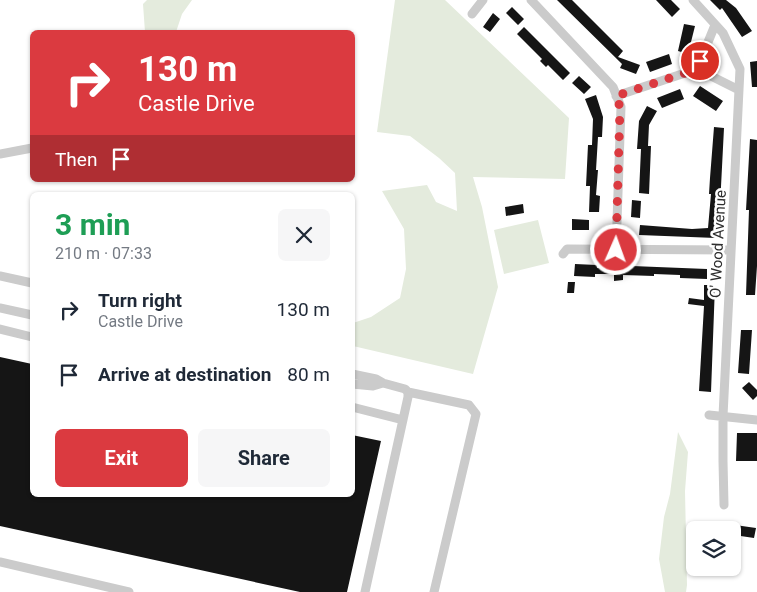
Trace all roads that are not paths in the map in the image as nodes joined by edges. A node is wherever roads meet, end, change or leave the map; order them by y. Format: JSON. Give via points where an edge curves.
{"nodes":[{"id":1,"x":484,"y":0,"type":"edge"},
{"id":2,"x":531,"y":0,"type":"edge"},
{"id":3,"x":693,"y":0,"type":"edge"},
{"id":4,"x":472,"y":14,"type":"dead end"},
{"id":5,"x":715,"y":24,"type":"junction"},
{"id":6,"x":697,"y":69,"type":"junction"},
{"id":7,"x":739,"y":90,"type":"junction"},
{"id":8,"x":616,"y":96,"type":"junction"},
{"id":9,"x":30,"y":148,"type":"edge"},
{"id":10,"x":0,"y":154,"type":"edge"},
{"id":11,"x":616,"y":250,"type":"junction"},
{"id":12,"x":731,"y":250,"type":"junction"},
{"id":13,"x":563,"y":254,"type":"dead end"},
{"id":14,"x":0,"y":276,"type":"edge"},
{"id":15,"x":30,"y":283,"type":"edge"},
{"id":16,"x":0,"y":308,"type":"edge"},
{"id":17,"x":30,"y":315,"type":"edge"},
{"id":18,"x":0,"y":329,"type":"edge"},
{"id":19,"x":30,"y":336,"type":"edge"},
{"id":20,"x":355,"y":375,"type":"edge"},
{"id":21,"x":355,"y":384,"type":"edge"},
{"id":22,"x":383,"y":384,"type":"junction"},
{"id":23,"x":408,"y":392,"type":"junction"},
{"id":24,"x":355,"y":408,"type":"edge"},
{"id":25,"x":709,"y":415,"type":"dead end"},
{"id":26,"x":724,"y":416,"type":"junction"},
{"id":27,"x":403,"y":420,"type":"junction"},
{"id":28,"x":757,"y":420,"type":"edge"},
{"id":29,"x":724,"y":505,"type":"dead end"},
{"id":30,"x":0,"y":562,"type":"edge"},
{"id":31,"x":129,"y":592,"type":"edge"},
{"id":32,"x":365,"y":592,"type":"edge"},
{"id":33,"x":434,"y":592,"type":"edge"}],
"edges":[{"from":1,"to":4,"type":"street"},
{"from":2,"to":8,"type":"street","via":[[613,87]]},
{"from":3,"to":5,"type":"street","name":"O' Wood Avenue"},
{"from":5,"to":6,"type":"street"},
{"from":5,"to":7,"type":"street","name":"O' Wood Avenue","via":[[723,33],[740,69]]},
{"from":6,"to":7,"type":"street"},
{"from":6,"to":8,"type":"street"},
{"from":7,"to":12,"type":"street","name":"O' Wood Avenue"},
{"from":8,"to":11,"type":"street","via":[[620,107]]},
{"from":9,"to":10,"type":"street"},
{"from":11,"to":12,"type":"street"},
{"from":11,"to":13,"type":"street","via":[[567,249]]},
{"from":12,"to":26,"type":"street","name":"O' Wood Avenue"},
{"from":14,"to":15,"type":"street"},
{"from":16,"to":17,"type":"street"},
{"from":18,"to":19,"type":"street"},
{"from":20,"to":22,"type":"street","via":[[376,379]]},
{"from":21,"to":22,"type":"street"},
{"from":22,"to":23,"type":"street"},
{"from":23,"to":27,"type":"street"},
{"from":23,"to":33,"type":"street","via":[[469,405],[476,414]]},
{"from":24,"to":27,"type":"street"},
{"from":25,"to":26,"type":"street"},
{"from":26,"to":28,"type":"street"},
{"from":26,"to":29,"type":"street","name":"O' Wood Avenue"},
{"from":27,"to":32,"type":"street"},
{"from":30,"to":31,"type":"street"}]}
